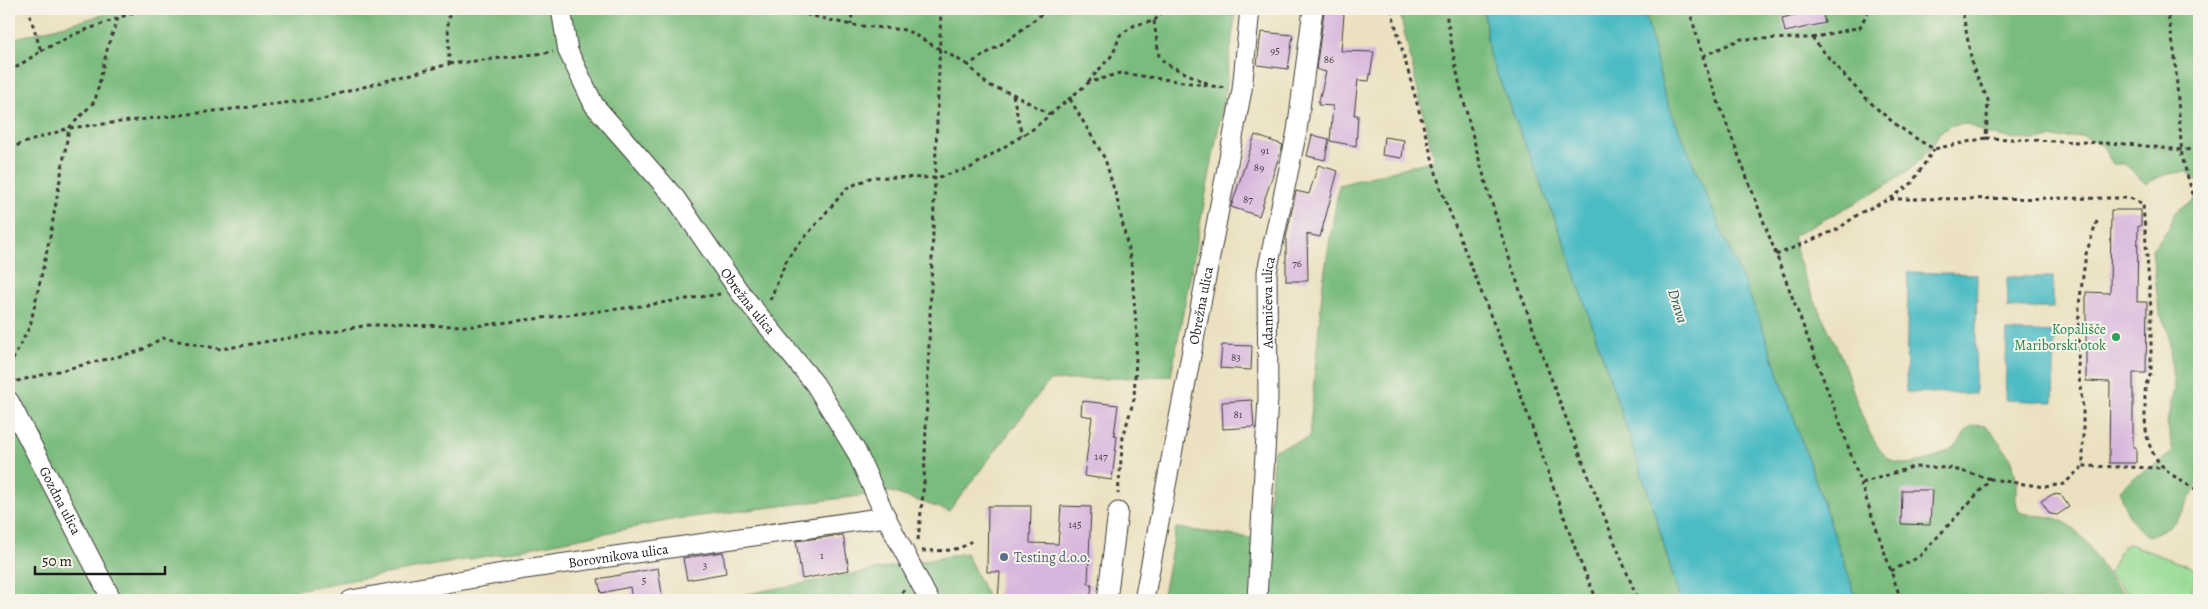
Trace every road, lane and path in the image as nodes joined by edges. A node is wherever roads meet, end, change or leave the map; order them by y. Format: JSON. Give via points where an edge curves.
{"nodes":[{"id":1,"x":28,"y":9,"type":"edge"},
{"id":2,"x":121,"y":9,"type":"edge"},
{"id":3,"x":155,"y":9,"type":"edge"},
{"id":4,"x":455,"y":9,"type":"edge"},
{"id":5,"x":561,"y":9,"type":"edge"},
{"id":6,"x":783,"y":9,"type":"edge"},
{"id":7,"x":847,"y":9,"type":"edge"},
{"id":8,"x":941,"y":9,"type":"edge"},
{"id":9,"x":1048,"y":9,"type":"edge"},
{"id":10,"x":1165,"y":9,"type":"edge"},
{"id":11,"x":1250,"y":9,"type":"edge"},
{"id":12,"x":1313,"y":9,"type":"edge"},
{"id":13,"x":1390,"y":9,"type":"edge"},
{"id":14,"x":1444,"y":9,"type":"edge"},
{"id":15,"x":1690,"y":9,"type":"edge"},
{"id":16,"x":1870,"y":9,"type":"edge"},
{"id":17,"x":1962,"y":9,"type":"edge"},
{"id":18,"x":2167,"y":9,"type":"edge"},
{"id":19,"x":116,"y":20,"type":"junction"},
{"id":20,"x":1154,"y":21,"type":"junction"},
{"id":21,"x":851,"y":25,"type":"junction"},
{"id":22,"x":1812,"y":38,"type":"junction"},
{"id":23,"x":939,"y":48,"type":"junction"},
{"id":24,"x":568,"y":50,"type":"junction"},
{"id":25,"x":41,"y":51,"type":"junction"},
{"id":26,"x":1703,"y":56,"type":"junction"},
{"id":27,"x":449,"y":64,"type":"junction"},
{"id":28,"x":968,"y":65,"type":"junction"},
{"id":29,"x":9,"y":72,"type":"edge"},
{"id":30,"x":1088,"y":83,"type":"junction"},
{"id":31,"x":1216,"y":86,"type":"junction"},
{"id":32,"x":1242,"y":90,"type":"junction"},
{"id":33,"x":1013,"y":94,"type":"junction"},
{"id":34,"x":1070,"y":99,"type":"junction"},
{"id":35,"x":1051,"y":115,"type":"junction"},
{"id":36,"x":69,"y":128,"type":"junction"},
{"id":37,"x":1022,"y":136,"type":"junction"},
{"id":38,"x":1986,"y":138,"type":"junction"},
{"id":39,"x":9,"y":148,"type":"edge"},
{"id":40,"x":1934,"y":149,"type":"junction"},
{"id":41,"x":2199,"y":149,"type":"edge"},
{"id":42,"x":2182,"y":150,"type":"junction"},
{"id":43,"x":936,"y":178,"type":"junction"},
{"id":44,"x":1890,"y":199,"type":"junction"},
{"id":45,"x":2199,"y":216,"type":"edge"},
{"id":46,"x":2097,"y":221,"type":"dead end"},
{"id":47,"x":1776,"y":255,"type":"junction"},
{"id":48,"x":739,"y":290,"type":"junction"},
{"id":49,"x":762,"y":320,"type":"junction"},
{"id":50,"x":9,"y":367,"type":"edge"},
{"id":51,"x":9,"y":383,"type":"edge"},
{"id":52,"x":9,"y":402,"type":"edge"},
{"id":53,"x":2083,"y":466,"type":"junction"},
{"id":54,"x":2163,"y":468,"type":"junction"},
{"id":55,"x":1991,"y":479,"type":"junction"},
{"id":56,"x":1862,"y":483,"type":"junction"},
{"id":57,"x":2199,"y":491,"type":"edge"},
{"id":58,"x":1118,"y":512,"type":"joint"},
{"id":59,"x":886,"y":517,"type":"junction"},
{"id":60,"x":971,"y":541,"type":"dead end"},
{"id":61,"x":911,"y":553,"type":"junction"},
{"id":62,"x":1891,"y":571,"type":"junction"},
{"id":63,"x":2037,"y":595,"type":"dead end"},
{"id":64,"x":112,"y":600,"type":"edge"},
{"id":65,"x":351,"y":600,"type":"edge"},
{"id":66,"x":929,"y":600,"type":"edge"},
{"id":67,"x":1107,"y":600,"type":"edge"},
{"id":68,"x":1144,"y":600,"type":"edge"},
{"id":69,"x":1257,"y":600,"type":"edge"},
{"id":70,"x":1597,"y":600,"type":"edge"},
{"id":71,"x":1638,"y":600,"type":"edge"},
{"id":72,"x":1901,"y":600,"type":"edge"},
{"id":73,"x":2036,"y":600,"type":"edge"}],
"edges":[{"from":1,"to":25,"type":"path"},
{"from":2,"to":19,"type":"path"},
{"from":3,"to":19,"type":"path","via":[[137,11]]},
{"from":4,"to":27,"type":"path","via":[[448,18]]},
{"from":5,"to":24,"type":"street","name":"Obrežna ulica"},
{"from":6,"to":21,"type":"path"},
{"from":7,"to":21,"type":"path","via":[[852,14]]},
{"from":8,"to":23,"type":"path"},
{"from":9,"to":28,"type":"path","via":[[1011,38]]},
{"from":10,"to":20,"type":"path"},
{"from":11,"to":32,"type":"street","name":"Obrežna ulica"},
{"from":12,"to":69,"type":"street","name":"Adamičeva ulica","via":[[1297,131],[1267,272],[1268,398]]},
{"from":13,"to":70,"type":"path","via":[[1440,187],[1510,364],[1579,559]]},
{"from":14,"to":71,"type":"path","via":[[1463,98],[1503,236],[1568,428]]},
{"from":15,"to":26,"type":"path"},
{"from":16,"to":22,"type":"path","via":[[1860,27]]},
{"from":17,"to":38,"type":"path","via":[[1973,68],[1988,100]]},
{"from":18,"to":42,"type":"path","via":[[2175,57]]},
{"from":19,"to":25,"type":"path","via":[[75,34]]},
{"from":19,"to":36,"type":"path","via":[[95,101]]},
{"from":20,"to":30,"type":"path","via":[[1135,25],[1120,35],[1113,54]]},
{"from":20,"to":31,"type":"path","via":[[1159,56],[1166,64]]},
{"from":21,"to":23,"type":"path","via":[[906,30]]},
{"from":22,"to":26,"type":"path","via":[[1741,39]]},
{"from":22,"to":40,"type":"path","via":[[1859,94],[1905,133]]},
{"from":23,"to":28,"type":"path"},
{"from":23,"to":43,"type":"path"},
{"from":24,"to":27,"type":"path"},
{"from":24,"to":48,"type":"street","name":"Obrežna ulica","via":[[594,105],[676,199]]},
{"from":25,"to":29,"type":"path"},
{"from":26,"to":47,"type":"path"},
{"from":27,"to":36,"type":"path","via":[[319,100]]},
{"from":28,"to":33,"type":"path","via":[[988,85]]},
{"from":30,"to":31,"type":"path","via":[[1120,73]]},
{"from":30,"to":34,"type":"path"},
{"from":31,"to":32,"type":"path"},
{"from":32,"to":68,"type":"street","name":"Obrežna ulica"},
{"from":33,"to":35,"type":"path"},
{"from":33,"to":37,"type":"path"},
{"from":34,"to":35,"type":"path"},
{"from":34,"to":58,"type":"path","via":[[1105,159],[1131,262],[1137,336],[1134,399],[1123,437],[1118,472]]},
{"from":35,"to":37,"type":"path"},
{"from":36,"to":39,"type":"path"},
{"from":36,"to":50,"type":"path","via":[[30,326]]},
{"from":37,"to":43,"type":"path","via":[[970,168]]},
{"from":38,"to":40,"type":"path"},
{"from":38,"to":42,"type":"path","via":[[2127,144]]},
{"from":40,"to":44,"type":"path","via":[[1912,183]]},
{"from":41,"to":42,"type":"path"},
{"from":42,"to":45,"type":"path"},
{"from":43,"to":49,"type":"path","via":[[872,177],[847,188],[788,257]]},
{"from":43,"to":61,"type":"path","via":[[924,483]]},
{"from":44,"to":47,"type":"path","via":[[1860,213],[1838,229]]},
{"from":44,"to":54,"type":"path","via":[[2130,198],[2143,204],[2151,310],[2151,374],[2146,381],[2145,418],[2151,452]]},
{"from":46,"to":53,"type":"path","via":[[2086,254],[2080,305],[2078,370],[2083,408]]},
{"from":47,"to":56,"type":"path"},
{"from":48,"to":49,"type":"street","name":"Obrežna ulica"},
{"from":48,"to":51,"type":"path","via":[[634,307],[475,326],[369,325],[221,349],[162,338],[140,351]]},
{"from":49,"to":59,"type":"street","name":"Obrežna ulica","via":[[815,384],[856,451]]},
{"from":52,"to":64,"type":"street","name":"Gozdna ulica"},
{"from":53,"to":54,"type":"path"},
{"from":53,"to":55,"type":"path","via":[[2064,484],[2044,487]]},
{"from":54,"to":57,"type":"path"},
{"from":55,"to":56,"type":"path","via":[[1950,468],[1912,466]]},
{"from":55,"to":62,"type":"path","via":[[1919,557]]},
{"from":56,"to":62,"type":"path"},
{"from":58,"to":67,"type":"street"},
{"from":59,"to":61,"type":"street","name":"Obrežna ulica"},
{"from":59,"to":65,"type":"street","name":"Borovnikova ulica","via":[[525,569]]},
{"from":60,"to":61,"type":"path","via":[[949,550]]},
{"from":61,"to":66,"type":"street","name":"Obrežna ulica"},
{"from":62,"to":72,"type":"path"},
{"from":63,"to":73,"type":"path"}]}
